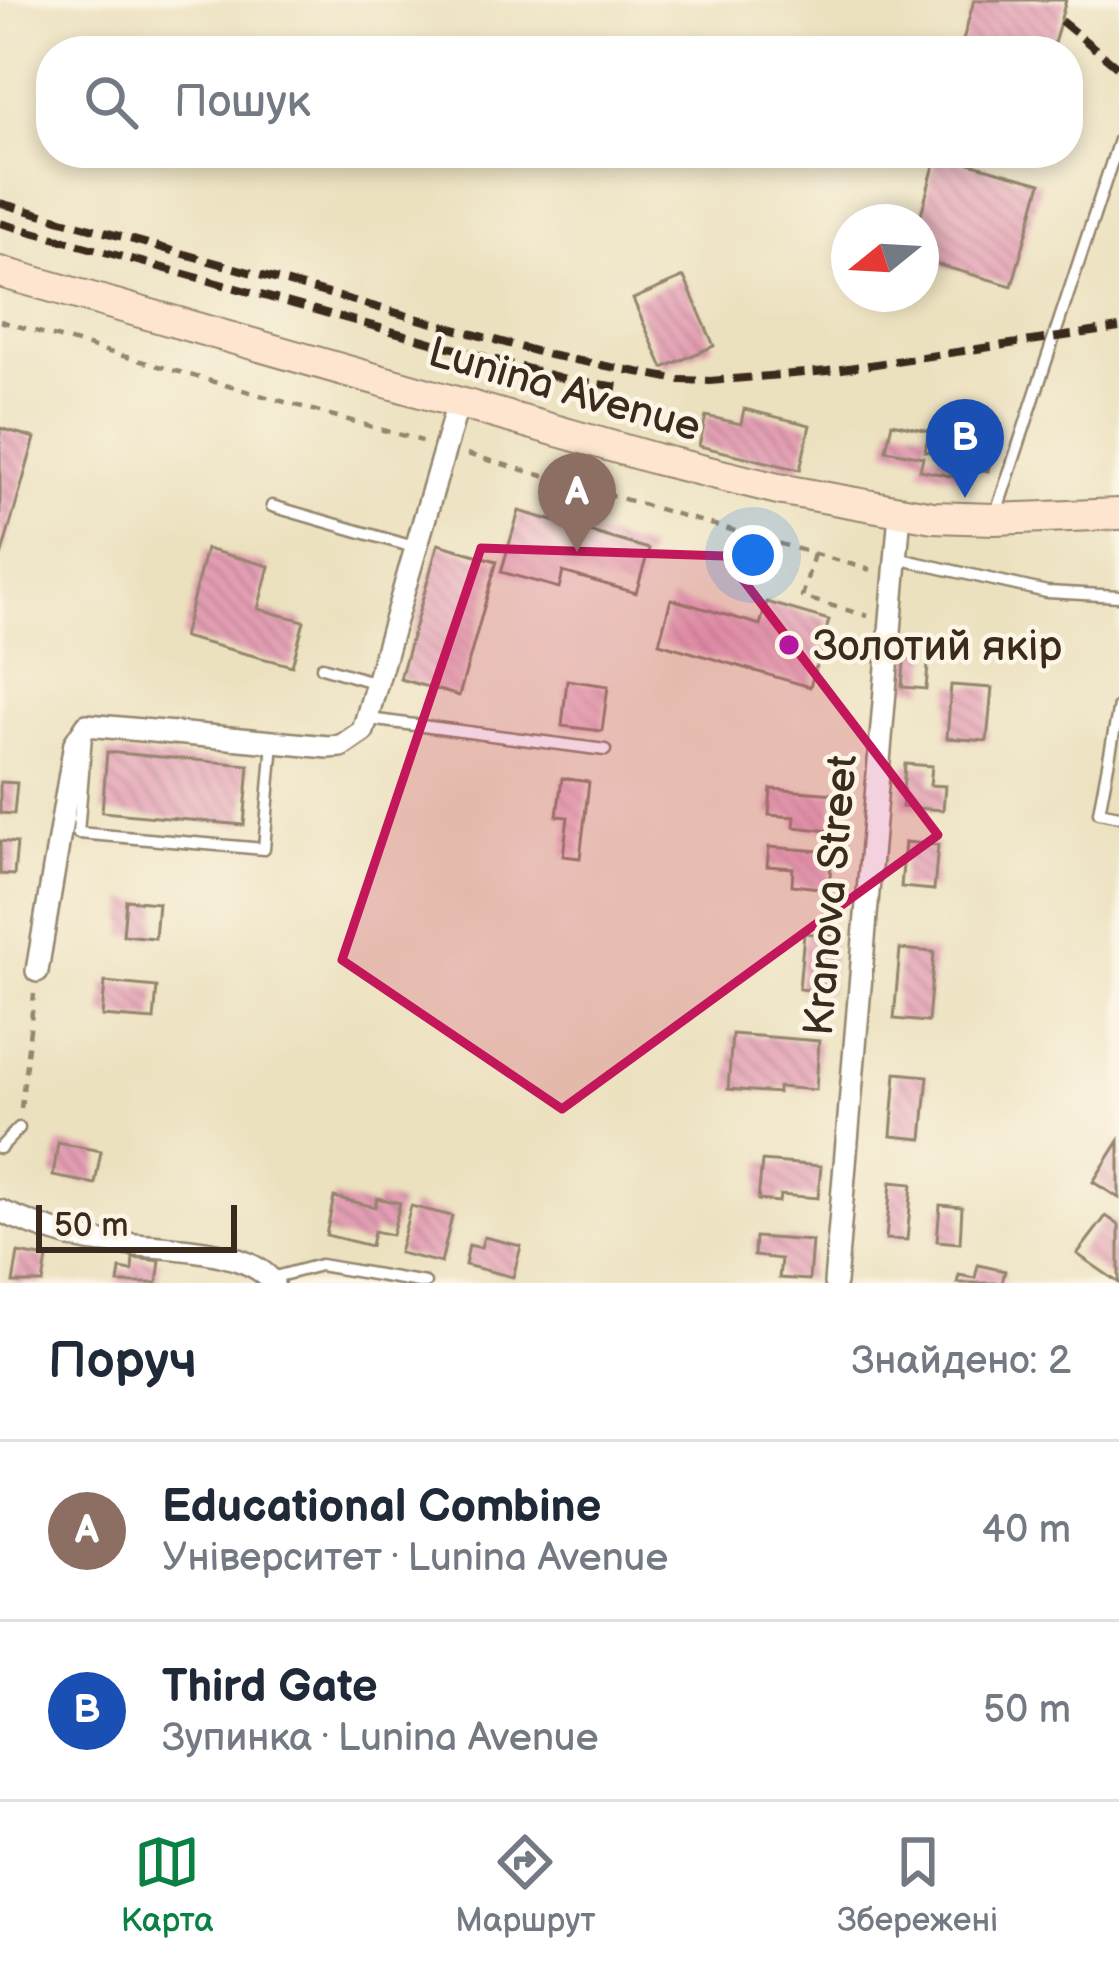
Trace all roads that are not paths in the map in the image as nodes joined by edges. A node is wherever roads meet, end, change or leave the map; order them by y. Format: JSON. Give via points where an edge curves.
{"nodes":[{"id":1,"x":1119,"y":140,"type":"edge"},
{"id":2,"x":0,"y":272,"type":"edge"},
{"id":3,"x":458,"y":403,"type":"junction"},
{"id":4,"x":272,"y":506,"type":"dead end"},
{"id":5,"x":900,"y":513,"type":"junction"},
{"id":6,"x":1119,"y":514,"type":"edge"},
{"id":7,"x":994,"y":519,"type":"junction"},
{"id":8,"x":417,"y":548,"type":"junction"},
{"id":9,"x":896,"y":558,"type":"junction"},
{"id":10,"x":1119,"y":596,"type":"edge"},
{"id":11,"x":322,"y":667,"type":"dead end"},
{"id":12,"x":379,"y":683,"type":"junction"},
{"id":13,"x":1119,"y":706,"type":"edge"},
{"id":14,"x":369,"y":719,"type":"junction"},
{"id":15,"x":87,"y":725,"type":"junction"},
{"id":16,"x":273,"y":742,"type":"junction"},
{"id":17,"x":604,"y":750,"type":"dead end"},
{"id":18,"x":1119,"y":816,"type":"edge"},
{"id":19,"x":37,"y":970,"type":"road end"},
{"id":20,"x":19,"y":1127,"type":"road end"},
{"id":21,"x":0,"y":1148,"type":"edge"},
{"id":22,"x":0,"y":1211,"type":"edge"},
{"id":23,"x":272,"y":1281,"type":"edge"},
{"id":24,"x":425,"y":1283,"type":"edge"},
{"id":25,"x":835,"y":1283,"type":"edge"}],
"edges":[{"from":1,"to":7,"type":"lane"},
{"from":2,"to":3,"type":"street","name":"Lunina Avenue"},
{"from":3,"to":5,"type":"street","name":"Lunina Avenue","via":[[656,459]]},
{"from":3,"to":8,"type":"street"},
{"from":4,"to":8,"type":"lane"},
{"from":5,"to":7,"type":"street","name":"Lunina Avenue"},
{"from":5,"to":9,"type":"street","name":"Kranova Street"},
{"from":6,"to":7,"type":"street","name":"Lunina Avenue"},
{"from":8,"to":12,"type":"street"},
{"from":9,"to":10,"type":"lane","via":[[1047,592]]},
{"from":9,"to":25,"type":"street","name":"Kranova Street"},
{"from":11,"to":12,"type":"lane"},
{"from":12,"to":14,"type":"street"},
{"from":13,"to":18,"type":"lane","via":[[1099,812]]},
{"from":14,"to":16,"type":"street","via":[[341,746]]},
{"from":14,"to":17,"type":"lane"},
{"from":15,"to":16,"type":"street"},
{"from":15,"to":16,"type":"lane","via":[[78,832],[264,849]]},
{"from":15,"to":19,"type":"street","via":[[75,743]]},
{"from":20,"to":21,"type":"lane"},
{"from":22,"to":23,"type":"street","via":[[91,1240],[230,1257]]},
{"from":23,"to":24,"type":"lane","via":[[320,1264]]}]}
